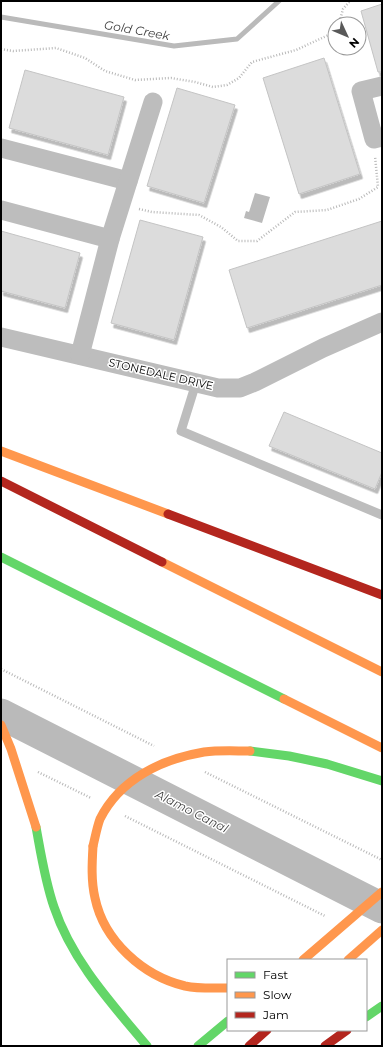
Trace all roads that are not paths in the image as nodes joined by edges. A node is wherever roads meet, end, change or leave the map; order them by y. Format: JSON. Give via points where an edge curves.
{"nodes":[{"id":1,"x":382,"y":86,"type":"edge"},
{"id":2,"x":153,"y":102,"type":"dead end"},
{"id":3,"x":378,"y":138,"type":"edge"},
{"id":4,"x":1,"y":148,"type":"edge"},
{"id":5,"x":128,"y":181,"type":"junction"},
{"id":6,"x":1,"y":210,"type":"edge"},
{"id":7,"x":110,"y":239,"type":"junction"},
{"id":8,"x":382,"y":322,"type":"edge"},
{"id":9,"x":1,"y":337,"type":"edge"},
{"id":10,"x":80,"y":355,"type":"junction"},
{"id":11,"x":196,"y":383,"type":"junction"},
{"id":12,"x":1,"y":451,"type":"edge"},
{"id":13,"x":1,"y":480,"type":"edge"},
{"id":14,"x":382,"y":515,"type":"edge"},
{"id":15,"x":1,"y":557,"type":"edge"},
{"id":16,"x":382,"y":595,"type":"edge"},
{"id":17,"x":382,"y":672,"type":"edge"},
{"id":18,"x":1,"y":725,"type":"edge"},
{"id":19,"x":382,"y":748,"type":"edge"},
{"id":20,"x":382,"y":781,"type":"edge"},
{"id":21,"x":382,"y":892,"type":"edge"},
{"id":22,"x":382,"y":930,"type":"edge"},
{"id":23,"x":304,"y":959,"type":"edge"},
{"id":24,"x":349,"y":959,"type":"edge"},
{"id":25,"x":227,"y":988,"type":"edge"},
{"id":26,"x":382,"y":1006,"type":"edge"},
{"id":27,"x":367,"y":1016,"type":"edge"},
{"id":28,"x":227,"y":1022,"type":"edge"},
{"id":29,"x":267,"y":1031,"type":"edge"},
{"id":30,"x":346,"y":1031,"type":"edge"},
{"id":31,"x":147,"y":1046,"type":"edge"},
{"id":32,"x":198,"y":1046,"type":"edge"},
{"id":33,"x":249,"y":1046,"type":"edge"},
{"id":34,"x":325,"y":1046,"type":"edge"}],
"edges":[{"from":1,"to":3,"type":"street","via":[[361,91]]},
{"from":2,"to":5,"type":"street"},
{"from":4,"to":5,"type":"street"},
{"from":5,"to":7,"type":"street"},
{"from":6,"to":7,"type":"street"},
{"from":7,"to":10,"type":"street"},
{"from":8,"to":11,"type":"street","name":"STONEDALE DRIVE","via":[[240,388],[218,388]]},
{"from":9,"to":10,"type":"street","name":"STONEDALE DRIVE"},
{"from":10,"to":11,"type":"street","name":"STONEDALE DRIVE"},
{"from":11,"to":14,"type":"lane","via":[[181,431]]},
{"from":12,"to":16,"type":"main road"},
{"from":13,"to":17,"type":"main road"},
{"from":15,"to":19,"type":"main road"},
{"from":18,"to":31,"type":"main road","bridge":true,"via":[[36,827],[57,918],[88,972]]},
{"from":20,"to":25,"type":"main road","bridge":true,"via":[[327,764],[289,756],[250,751],[205,752],[167,761],[138,776],[115,797],[100,820],[93,846],[92,876],[97,906],[110,934],[128,956],[150,973],[174,983],[200,988]]},
{"from":21,"to":23,"type":"main road","bridge":true},
{"from":22,"to":24,"type":"main road","bridge":true},
{"from":26,"to":27,"type":"main road"},
{"from":28,"to":32,"type":"main road"},
{"from":29,"to":33,"type":"main road"},
{"from":30,"to":34,"type":"main road"}]}
